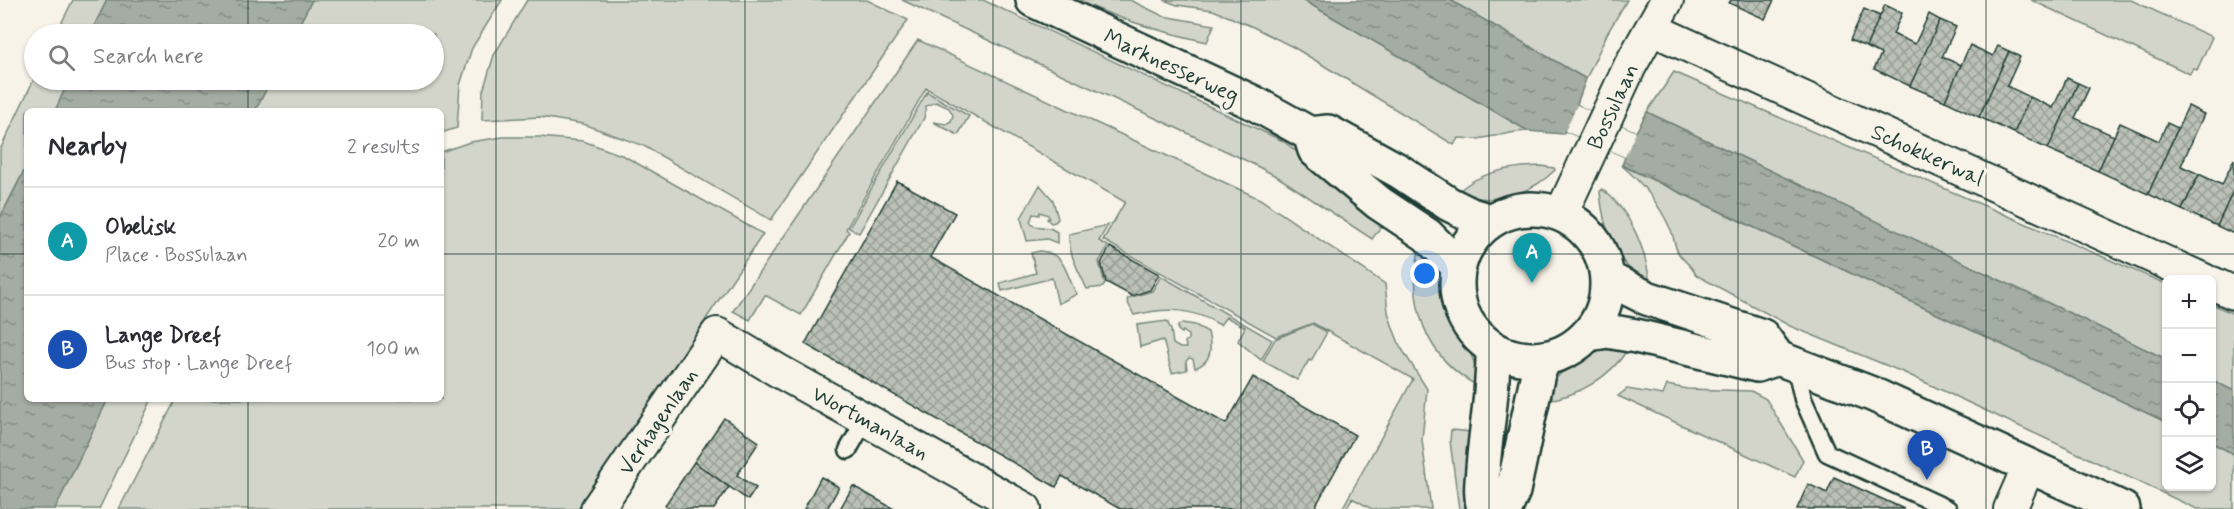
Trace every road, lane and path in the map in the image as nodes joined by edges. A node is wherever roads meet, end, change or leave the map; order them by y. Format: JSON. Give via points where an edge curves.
{"nodes":[{"id":1,"x":1033,"y":0,"type":"edge"},
{"id":2,"x":1667,"y":0,"type":"edge"},
{"id":3,"x":1652,"y":28,"type":"junction"},
{"id":4,"x":1310,"y":134,"type":"junction"},
{"id":5,"x":1561,"y":214,"type":"junction"},
{"id":6,"x":1491,"y":220,"type":"junction"},
{"id":7,"x":1459,"y":267,"type":"junction"},
{"id":8,"x":2195,"y":275,"type":"edge"},
{"id":9,"x":1607,"y":278,"type":"junction"},
{"id":10,"x":2216,"y":285,"type":"edge"},
{"id":11,"x":2234,"y":293,"type":"edge"},
{"id":12,"x":717,"y":334,"type":"joint"},
{"id":13,"x":1589,"y":334,"type":"junction"},
{"id":14,"x":1493,"y":348,"type":"junction"},
{"id":15,"x":1545,"y":358,"type":"junction"},
{"id":16,"x":1786,"y":360,"type":"junction"},
{"id":17,"x":865,"y":420,"type":"junction"},
{"id":18,"x":848,"y":450,"type":"dead end"},
{"id":19,"x":2029,"y":466,"type":"junction"},
{"id":20,"x":597,"y":509,"type":"edge"},
{"id":21,"x":1025,"y":509,"type":"edge"},
{"id":22,"x":1484,"y":509,"type":"edge"},
{"id":23,"x":1505,"y":509,"type":"edge"},
{"id":24,"x":1948,"y":509,"type":"edge"},
{"id":25,"x":2010,"y":509,"type":"edge"},
{"id":26,"x":2123,"y":509,"type":"edge"}],
"edges":[{"from":1,"to":4,"type":"main road","name":"Marknesserweg"},
{"from":2,"to":3,"type":"street","name":"Bossulaan"},
{"from":3,"to":5,"type":"street","name":"Bossulaan","via":[[1630,66]]},
{"from":3,"to":8,"type":"street","name":"Schokkerwal"},
{"from":4,"to":6,"type":"main road","name":"Marknesserweg","via":[[1328,132],[1449,204]]},
{"from":4,"to":7,"type":"main road","name":"Marknesserweg","via":[[1315,150],[1427,235]]},
{"from":5,"to":6,"type":"main road","via":[[1533,209]]},
{"from":5,"to":9,"type":"main road","via":[[1588,233],[1604,261]]},
{"from":6,"to":7,"type":"main road","via":[[1471,241]]},
{"from":7,"to":14,"type":"main road","via":[[1457,291],[1463,313],[1476,333]]},
{"from":9,"to":13,"type":"main road","via":[[1604,308]]},
{"from":9,"to":16,"type":"main road","via":[[1647,298],[1762,336]]},
{"from":10,"to":11,"type":"street"},
{"from":12,"to":17,"type":"street","name":"Wortmanlaan"},
{"from":12,"to":20,"type":"street","name":"Verhagenlaan"},
{"from":13,"to":15,"type":"main road","via":[[1569,350]]},
{"from":13,"to":16,"type":"main road","via":[[1636,336],[1757,365]]},
{"from":14,"to":15,"type":"main road","via":[[1518,358]]},
{"from":14,"to":22,"type":"main road","via":[[1481,499]]},
{"from":15,"to":23,"type":"main road","via":[[1538,373],[1514,490]]},
{"from":16,"to":19,"type":"main road","via":[[1872,394]]},
{"from":16,"to":24,"type":"lane","via":[[1827,453]]},
{"from":17,"to":18,"type":"lane"},
{"from":17,"to":21,"type":"street","name":"Wortmanlaan"},
{"from":19,"to":25,"type":"street"},
{"from":19,"to":26,"type":"main road"}]}
